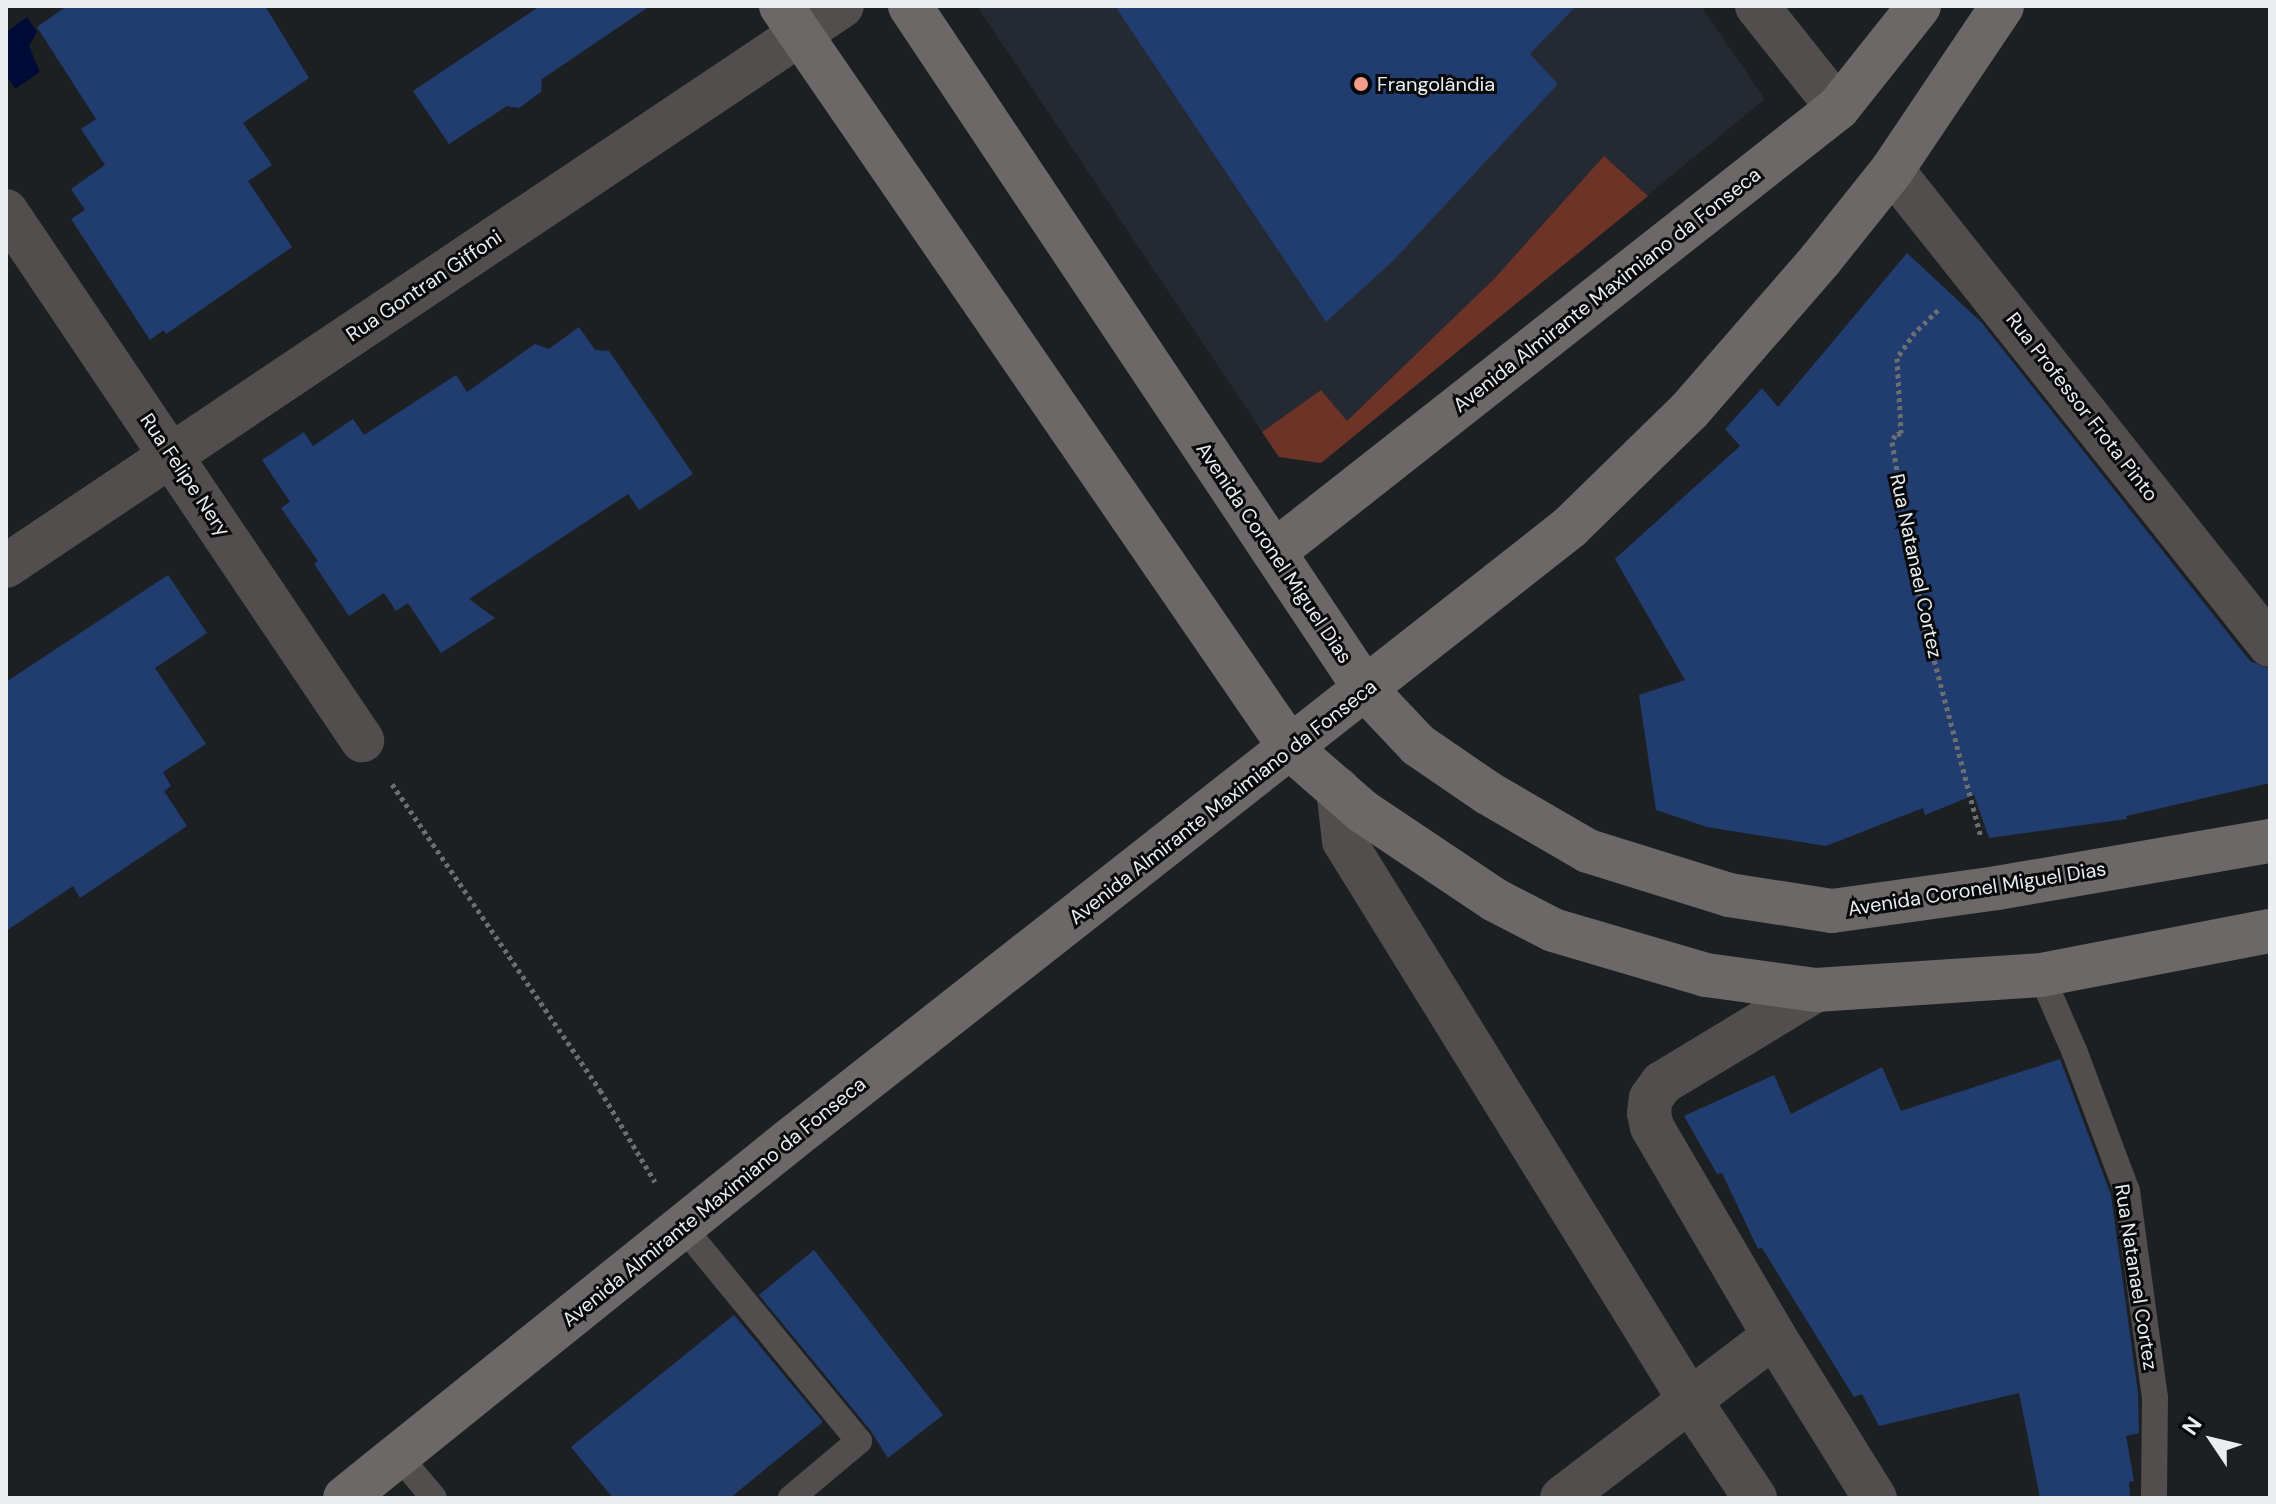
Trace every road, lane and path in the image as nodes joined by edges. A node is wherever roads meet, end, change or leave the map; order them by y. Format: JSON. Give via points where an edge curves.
{"nodes":[{"id":1,"x":842,"y":6,"type":"edge"},
{"id":2,"x":910,"y":6,"type":"edge"},
{"id":3,"x":1757,"y":6,"type":"edge"},
{"id":4,"x":1919,"y":6,"type":"edge"},
{"id":5,"x":2002,"y":6,"type":"edge"},
{"id":6,"x":790,"y":20,"type":"edge"},
{"id":7,"x":1838,"y":108,"type":"junction"},
{"id":8,"x":1892,"y":170,"type":"junction"},
{"id":9,"x":6,"y":211,"type":"edge"},
{"id":10,"x":1976,"y":273,"type":"junction"},
{"id":11,"x":172,"y":455,"type":"junction"},
{"id":12,"x":1274,"y":552,"type":"junction"},
{"id":13,"x":6,"y":566,"type":"edge"},
{"id":14,"x":2270,"y":645,"type":"edge"},
{"id":15,"x":1366,"y":690,"type":"junction"},
{"id":16,"x":362,"y":740,"type":"joint"},
{"id":17,"x":1291,"y":749,"type":"junction"},
{"id":18,"x":1338,"y":789,"type":"junction"},
{"id":19,"x":2270,"y":841,"type":"edge"},
{"id":20,"x":1997,"y":888,"type":"junction"},
{"id":21,"x":2270,"y":931,"type":"edge"},
{"id":22,"x":2041,"y":975,"type":"junction"},
{"id":23,"x":1816,"y":990,"type":"junction"},
{"id":24,"x":683,"y":1227,"type":"junction"},
{"id":25,"x":1774,"y":1336,"type":"junction"},
{"id":26,"x":1689,"y":1399,"type":"junction"},
{"id":27,"x":398,"y":1455,"type":"junction"},
{"id":28,"x":345,"y":1498,"type":"edge"},
{"id":29,"x":434,"y":1498,"type":"edge"},
{"id":30,"x":791,"y":1498,"type":"edge"},
{"id":31,"x":1562,"y":1498,"type":"edge"},
{"id":32,"x":1755,"y":1498,"type":"edge"},
{"id":33,"x":1875,"y":1498,"type":"edge"},
{"id":34,"x":2154,"y":1498,"type":"edge"}],
"edges":[{"from":1,"to":6,"type":"street","name":"Rua Gontran Giffoni"},
{"from":2,"to":12,"type":"main road","name":"Avenida Coronel Miguel Dias"},
{"from":3,"to":7,"type":"street"},
{"from":4,"to":7,"type":"main road","name":"Avenida Almirante Maximiano da Fonseca"},
{"from":5,"to":8,"type":"main road","name":"Avenida Almirante Maximiano da Fonseca"},
{"from":6,"to":11,"type":"street","name":"Rua Gontran Giffoni"},
{"from":6,"to":17,"type":"main road"},
{"from":7,"to":12,"type":"main road","name":"Avenida Almirante Maximiano da Fonseca"},
{"from":8,"to":10,"type":"street","name":"Rua Professor Frota Pinto"},
{"from":8,"to":15,"type":"main road","name":"Avenida Almirante Maximiano da Fonseca","via":[[1689,411],[1570,527]]},
{"from":9,"to":11,"type":"street","name":"Rua Felipe Nery"},
{"from":10,"to":14,"type":"street","name":"Rua Professor Frota Pinto"},
{"from":10,"to":20,"type":"path","name":"Rua Natanael Cortez","via":[[1915,332],[1897,358],[1901,433],[1892,442],[1922,614],[1964,783]]},
{"from":11,"to":13,"type":"street","name":"Rua Gontran Giffoni"},
{"from":11,"to":16,"type":"street","name":"Rua Felipe Nery"},
{"from":12,"to":15,"type":"main road","name":"Avenida Coronel Miguel Dias"},
{"from":15,"to":17,"type":"main road","name":"Avenida Almirante Maximiano da Fonseca"},
{"from":15,"to":20,"type":"main road","name":"Avenida Coronel Miguel Dias","via":[[1430,753],[1488,793],[1602,856],[1729,895],[1832,911]]},
{"from":16,"to":24,"type":"path","via":[[600,1090]]},
{"from":17,"to":18,"type":"main road"},
{"from":17,"to":24,"type":"main road","name":"Avenida Almirante Maximiano da Fonseca"},
{"from":18,"to":23,"type":"main road","via":[[1437,864],[1553,930],[1706,975]]},
{"from":18,"to":26,"type":"street","via":[[1344,841]]},
{"from":19,"to":20,"type":"main road","name":"Avenida Coronel Miguel Dias"},
{"from":21,"to":22,"type":"main road"},
{"from":22,"to":23,"type":"main road"},
{"from":22,"to":34,"type":"lane","name":"Rua Natanael Cortez","via":[[2127,1191],[2155,1398]]},
{"from":23,"to":25,"type":"street","via":[[1662,1083],[1651,1098],[1649,1113],[1652,1127]]},
{"from":24,"to":27,"type":"main road","name":"Avenida Almirante Maximiano da Fonseca"},
{"from":24,"to":30,"type":"lane","via":[[859,1441]]},
{"from":25,"to":26,"type":"street"},
{"from":25,"to":33,"type":"street"},
{"from":26,"to":31,"type":"street"},
{"from":26,"to":32,"type":"street"},
{"from":27,"to":28,"type":"main road","name":"Avenida Almirante Maximiano da Fonseca"},
{"from":27,"to":29,"type":"lane"}]}
